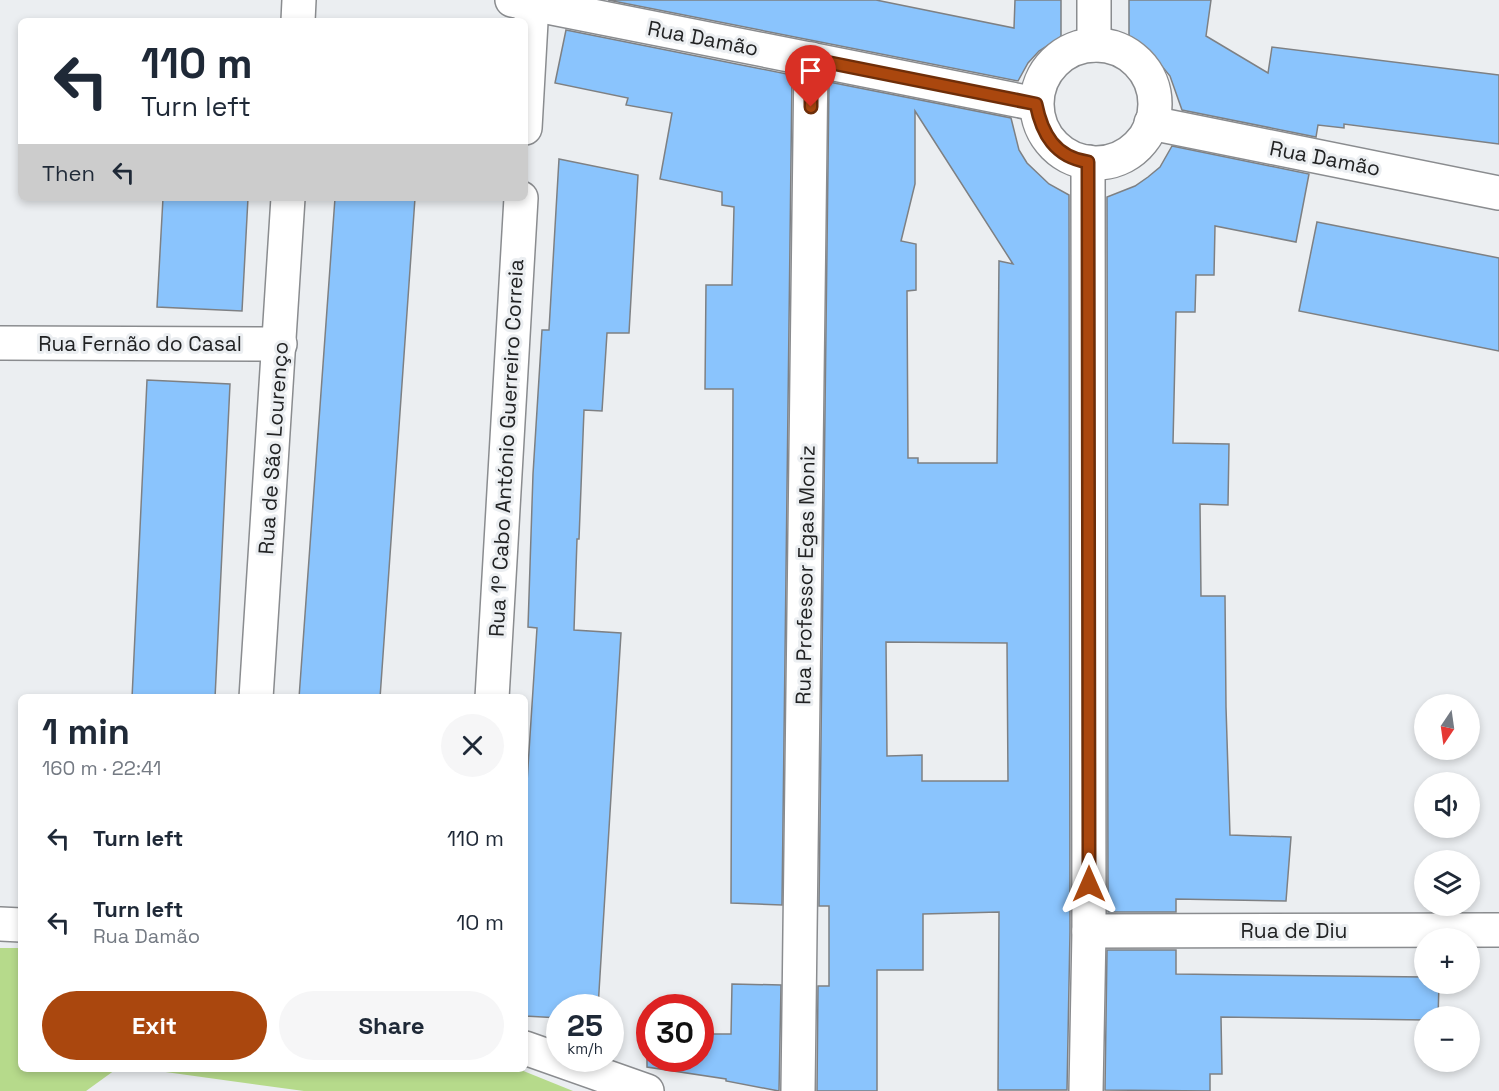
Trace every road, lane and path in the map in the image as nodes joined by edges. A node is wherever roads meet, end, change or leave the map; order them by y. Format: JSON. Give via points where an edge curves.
{"nodes":[{"id":1,"x":299,"y":0,"type":"edge"},
{"id":2,"x":1094,"y":0,"type":"edge"},
{"id":3,"x":522,"y":2,"type":"edge"},
{"id":4,"x":298,"y":18,"type":"edge"},
{"id":5,"x":522,"y":18,"type":"edge"},
{"id":6,"x":1094,"y":45,"type":"junction"},
{"id":7,"x":811,"y":59,"type":"junction"},
{"id":8,"x":1036,"y":104,"type":"junction"},
{"id":9,"x":1150,"y":123,"type":"junction"},
{"id":10,"x":1088,"y":162,"type":"junction"},
{"id":11,"x":1499,"y":193,"type":"edge"},
{"id":12,"x":288,"y":201,"type":"edge"},
{"id":13,"x":521,"y":201,"type":"edge"},
{"id":14,"x":0,"y":343,"type":"edge"},
{"id":15,"x":280,"y":344,"type":"junction"},
{"id":16,"x":256,"y":694,"type":"edge"},
{"id":17,"x":492,"y":694,"type":"edge"},
{"id":18,"x":0,"y":924,"type":"edge"},
{"id":19,"x":18,"y":925,"type":"edge"},
{"id":20,"x":1499,"y":930,"type":"edge"},
{"id":21,"x":1089,"y":931,"type":"junction"},
{"id":22,"x":528,"y":1049,"type":"edge"},
{"id":23,"x":647,"y":1091,"type":"edge"},
{"id":24,"x":798,"y":1091,"type":"edge"},
{"id":25,"x":1086,"y":1091,"type":"edge"}],
"edges":[{"from":1,"to":4,"type":"street"},
{"from":2,"to":6,"type":"street"},
{"from":3,"to":5,"type":"street"},
{"from":3,"to":7,"type":"street","name":"Rua Damão"},
{"from":6,"to":8,"type":"street","via":[[1064,54],[1050,66]]},
{"from":6,"to":9,"type":"street","via":[[1118,49],[1134,59],[1147,75],[1154,93]]},
{"from":7,"to":8,"type":"street","name":"Rua Damão"},
{"from":7,"to":24,"type":"street","name":"Rua Professor Egas Moniz"},
{"from":8,"to":10,"type":"street","via":[[1046,137],[1060,151]]},
{"from":9,"to":10,"type":"street","via":[[1135,148],[1118,159]]},
{"from":9,"to":11,"type":"street","name":"Rua Damão"},
{"from":10,"to":21,"type":"street"},
{"from":12,"to":15,"type":"street","name":"Rua de São Lourenço"},
{"from":13,"to":17,"type":"street","name":"Rua 1º Cabo António Guerreiro Correia"},
{"from":14,"to":15,"type":"street","name":"Rua Fernão do Casal"},
{"from":15,"to":16,"type":"street","name":"Rua de São Lourenço"},
{"from":18,"to":19,"type":"street"},
{"from":20,"to":21,"type":"street","name":"Rua de Diu"},
{"from":21,"to":25,"type":"street"},
{"from":22,"to":23,"type":"street"}]}
